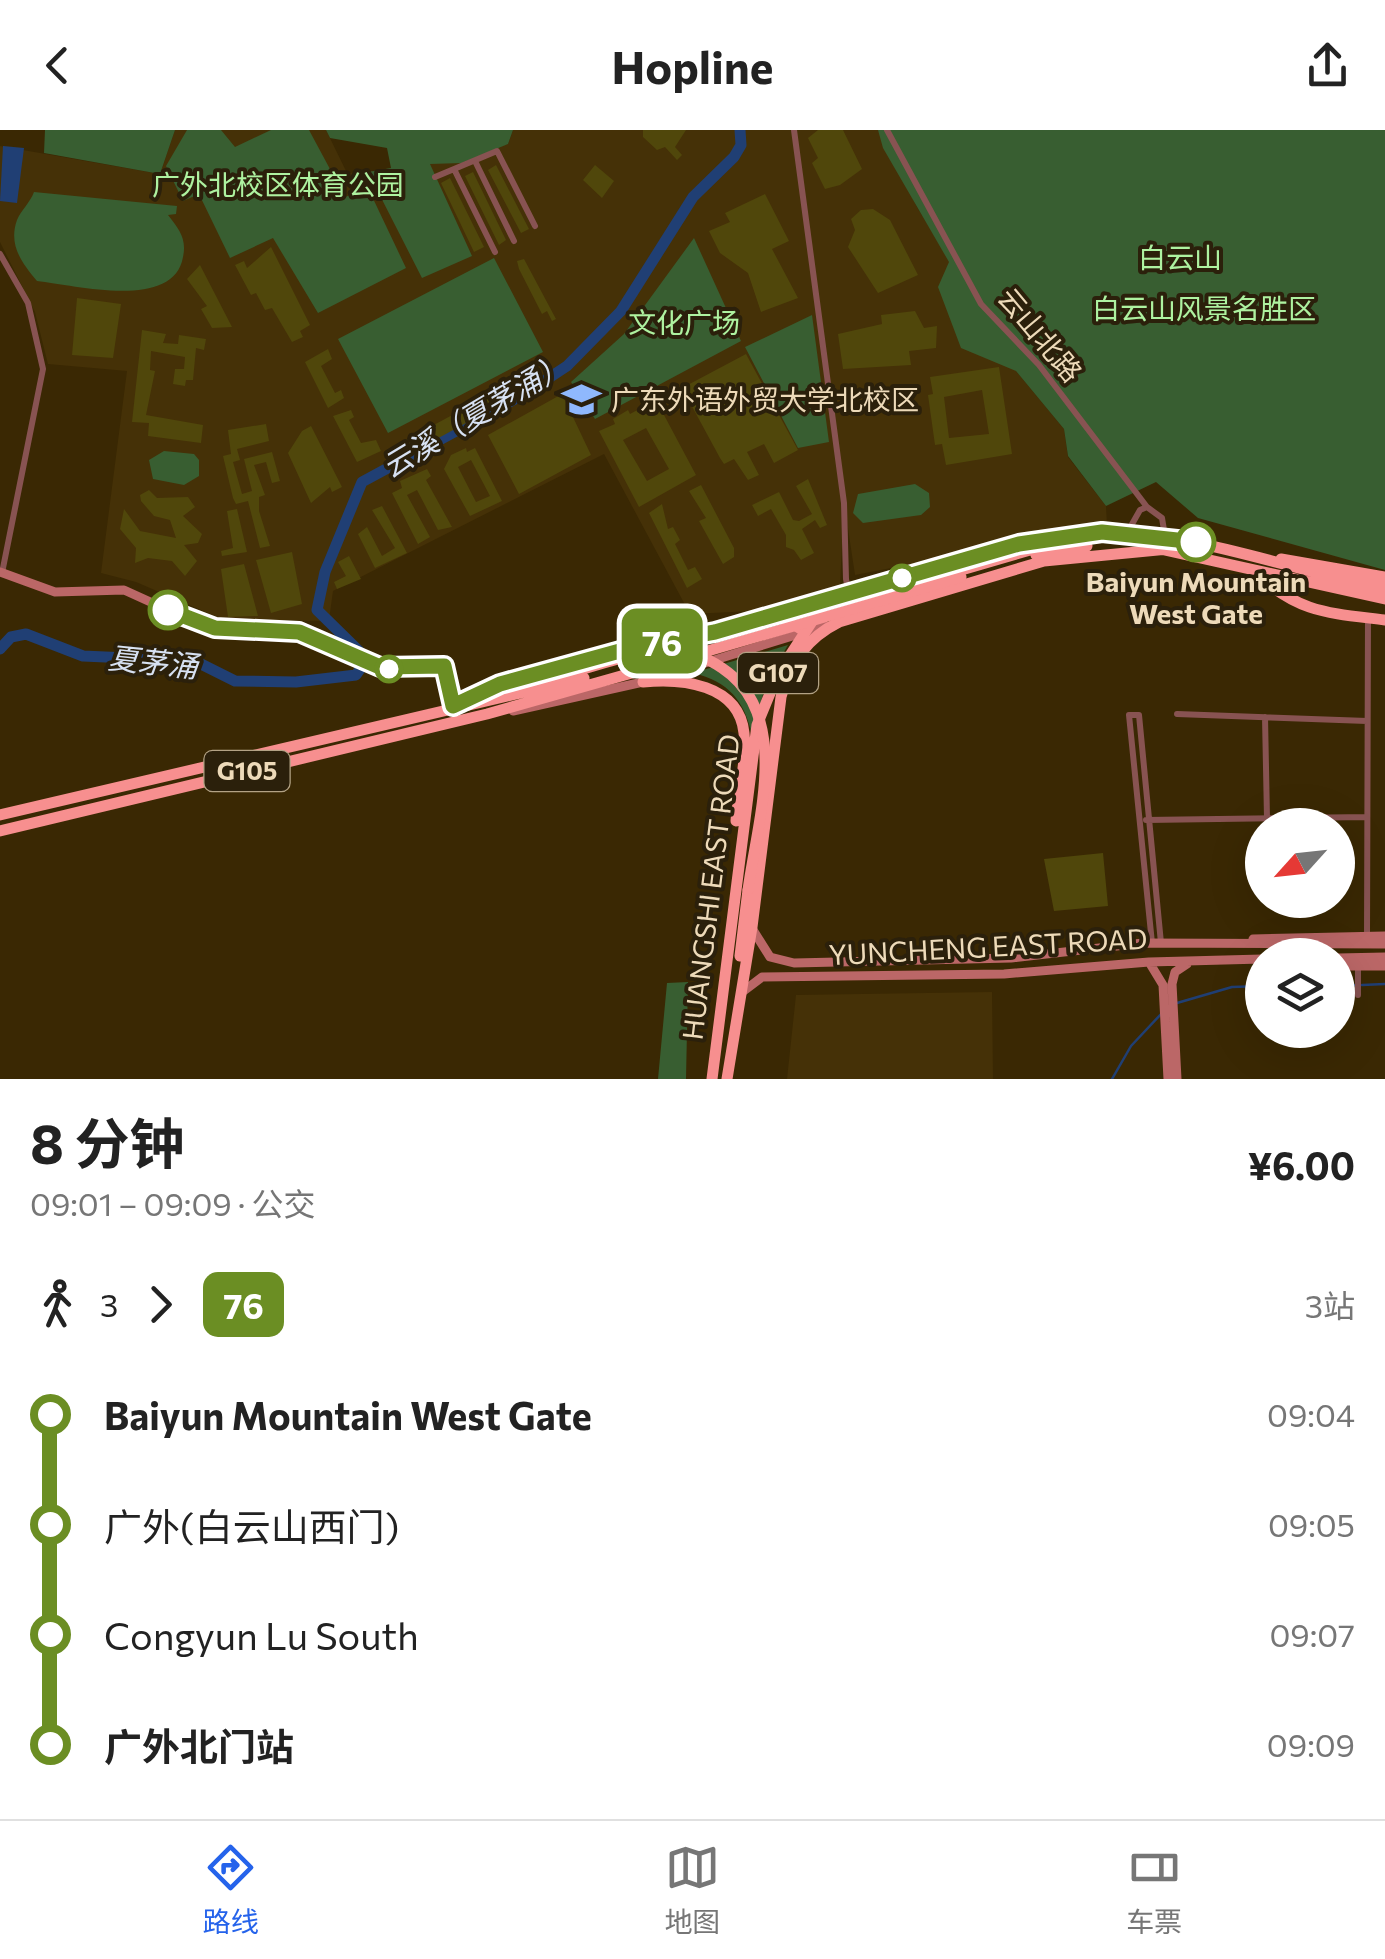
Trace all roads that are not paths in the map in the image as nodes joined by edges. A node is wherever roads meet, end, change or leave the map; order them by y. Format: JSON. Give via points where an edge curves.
{"nodes":[{"id":1,"x":794,"y":130,"type":"edge"},
{"id":2,"x":887,"y":130,"type":"edge"},
{"id":3,"x":476,"y":161,"type":"junction"},
{"id":4,"x":455,"y":171,"type":"junction"},
{"id":5,"x":435,"y":176,"type":"dead end"},
{"id":6,"x":536,"y":226,"type":"dead end"},
{"id":7,"x":514,"y":241,"type":"dead end"},
{"id":8,"x":494,"y":252,"type":"dead end"},
{"id":9,"x":0,"y":254,"type":"edge"},
{"id":10,"x":1147,"y":508,"type":"junction"},
{"id":11,"x":1127,"y":533,"type":"junction"},
{"id":12,"x":1166,"y":543,"type":"junction"},
{"id":13,"x":1256,"y":564,"type":"junction"},
{"id":14,"x":1,"y":572,"type":"edge"},
{"id":15,"x":959,"y":574,"type":"junction"},
{"id":16,"x":1385,"y":577,"type":"edge"},
{"id":17,"x":1385,"y":588,"type":"edge"},
{"id":18,"x":848,"y":594,"type":"junction"},
{"id":19,"x":1385,"y":599,"type":"edge"},
{"id":20,"x":826,"y":600,"type":"junction"},
{"id":21,"x":776,"y":614,"type":"junction"},
{"id":22,"x":854,"y":617,"type":"junction"},
{"id":23,"x":1368,"y":617,"type":"junction"},
{"id":24,"x":1385,"y":620,"type":"edge"},
{"id":25,"x":839,"y":622,"type":"junction"},
{"id":26,"x":803,"y":634,"type":"junction"},
{"id":27,"x":788,"y":638,"type":"junction"},
{"id":28,"x":804,"y":648,"type":"junction"},
{"id":29,"x":652,"y":664,"type":"junction"},
{"id":30,"x":642,"y":682,"type":"junction"},
{"id":31,"x":453,"y":706,"type":"junction"},
{"id":32,"x":495,"y":712,"type":"junction"},
{"id":33,"x":1178,"y":714,"type":"dead end"},
{"id":34,"x":1265,"y":717,"type":"junction"},
{"id":35,"x":1367,"y":720,"type":"junction"},
{"id":36,"x":752,"y":755,"type":"junction"},
{"id":37,"x":774,"y":760,"type":"junction"},
{"id":38,"x":1267,"y":808,"type":"edge"},
{"id":39,"x":0,"y":815,"type":"edge"},
{"id":40,"x":1355,"y":816,"type":"edge"},
{"id":41,"x":1367,"y":816,"type":"junction"},
{"id":42,"x":1245,"y":818,"type":"edge"},
{"id":43,"x":1144,"y":820,"type":"junction"},
{"id":44,"x":0,"y":831,"type":"edge"},
{"id":45,"x":736,"y":878,"type":"junction"},
{"id":46,"x":752,"y":927,"type":"junction"},
{"id":47,"x":1368,"y":936,"type":"junction"},
{"id":48,"x":1385,"y":936,"type":"edge"},
{"id":49,"x":1259,"y":938,"type":"edge"},
{"id":50,"x":1245,"y":942,"type":"edge"},
{"id":51,"x":1152,"y":943,"type":"junction"},
{"id":52,"x":1355,"y":944,"type":"edge"},
{"id":53,"x":1385,"y":944,"type":"edge"},
{"id":54,"x":1385,"y":957,"type":"edge"},
{"id":55,"x":1355,"y":958,"type":"edge"},
{"id":56,"x":1245,"y":959,"type":"edge"},
{"id":57,"x":1147,"y":962,"type":"junction"},
{"id":58,"x":1190,"y":962,"type":"junction"},
{"id":59,"x":794,"y":963,"type":"junction"},
{"id":60,"x":1385,"y":966,"type":"edge"},
{"id":61,"x":1355,"y":969,"type":"edge"},
{"id":62,"x":1358,"y":969,"type":"junction"},
{"id":63,"x":795,"y":978,"type":"junction"},
{"id":64,"x":1168,"y":992,"type":"junction"},
{"id":65,"x":1358,"y":995,"type":"dead end"},
{"id":66,"x":737,"y":1000,"type":"junction"},
{"id":67,"x":1170,"y":1050,"type":"junction"},
{"id":68,"x":712,"y":1079,"type":"edge"},
{"id":69,"x":727,"y":1079,"type":"edge"},
{"id":70,"x":1168,"y":1079,"type":"edge"},
{"id":71,"x":1176,"y":1079,"type":"edge"}],
"edges":[{"from":1,"to":18,"type":"street","via":[[844,503]]},
{"from":2,"to":10,"type":"street","name":"云山北路","via":[[981,304],[1039,365]]},
{"from":3,"to":4,"type":"street"},
{"from":3,"to":6,"type":"street","via":[[497,151]]},
{"from":3,"to":7,"type":"street"},
{"from":4,"to":5,"type":"street"},
{"from":4,"to":8,"type":"street"},
{"from":9,"to":14,"type":"street","via":[[28,303],[42,369]]},
{"from":10,"to":11,"type":"street"},
{"from":10,"to":12,"type":"street","name":"云山北路","via":[[1162,518]]},
{"from":11,"to":12,"type":"highway","number":"G105"},
{"from":11,"to":15,"type":"highway","number":"G105","via":[[1042,546]]},
{"from":11,"to":18,"type":"highway","via":[[1019,544]]},
{"from":12,"to":13,"type":"highway","number":"G105"},
{"from":12,"to":15,"type":"highway","number":"G105","via":[[1062,548]]},
{"from":12,"to":22,"type":"highway","number":"G107","via":[[1044,561]]},
{"from":13,"to":16,"type":"highway","via":[[1300,560]]},
{"from":13,"to":17,"type":"highway","number":"G105"},
{"from":13,"to":19,"type":"highway","number":"G105"},
{"from":13,"to":23,"type":"highway","via":[[1285,600]]},
{"from":14,"to":31,"type":"main road","via":[[56,592],[107,588],[138,594],[201,625],[310,636],[372,665],[444,666]]},
{"from":15,"to":29,"type":"highway","number":"G105","bridge":true},
{"from":18,"to":20,"type":"highway"},
{"from":18,"to":22,"type":"street"},
{"from":20,"to":21,"type":"main road"},
{"from":20,"to":26,"type":"highway","name":"HUANGSHI EAST ROAD","number":"G107"},
{"from":21,"to":26,"type":"highway","via":[[797,623]]},
{"from":21,"to":27,"type":"main road","via":[[788,624]]},
{"from":21,"to":31,"type":"main road","via":[[500,684]]},
{"from":22,"to":25,"type":"highway","number":"G107"},
{"from":23,"to":24,"type":"highway"},
{"from":23,"to":35,"type":"street"},
{"from":25,"to":26,"type":"main road"},
{"from":25,"to":28,"type":"highway","name":"HUANGSHI EAST ROAD","number":"G107"},
{"from":26,"to":27,"type":"main road"},
{"from":26,"to":28,"type":"highway"},
{"from":26,"to":36,"type":"highway","name":"HUANGSHI EAST ROAD","number":"G107","via":[[765,701]]},
{"from":27,"to":30,"type":"main road"},
{"from":28,"to":37,"type":"highway","name":"HUANGSHI EAST ROAD","number":"G107","via":[[784,686]]},
{"from":29,"to":31,"type":"highway","number":"G105"},
{"from":29,"to":32,"type":"highway","number":"G105"},
{"from":30,"to":32,"type":"main road"},
{"from":30,"to":45,"type":"highway","via":[[702,685],[728,702],[742,722]]},
{"from":31,"to":39,"type":"highway","number":"G105"},
{"from":31,"to":66,"type":"highway","bridge":true,"via":[[670,650],[706,658],[738,681],[758,711],[766,745]]},
{"from":32,"to":44,"type":"highway","number":"G105"},
{"from":33,"to":34,"type":"street"},
{"from":34,"to":35,"type":"street"},
{"from":34,"to":38,"type":"street"},
{"from":35,"to":41,"type":"street"},
{"from":36,"to":37,"type":"highway","via":[[764,747]]},
{"from":36,"to":45,"type":"highway","name":"HUANGSHI EAST ROAD","number":"G107"},
{"from":37,"to":46,"type":"highway","name":"HUANGSHI EAST ROAD","number":"G107"},
{"from":40,"to":41,"type":"street"},
{"from":41,"to":47,"type":"street"},
{"from":42,"to":43,"type":"street"},
{"from":43,"to":43,"type":"street","via":[[1139,716],[1129,715]]},
{"from":43,"to":51,"type":"street"},
{"from":45,"to":68,"type":"highway","name":"HUANGSHI EAST ROAD","number":"G107"},
{"from":46,"to":59,"type":"main road","name":"YUNCHENG EAST ROAD","via":[[770,957]]},
{"from":46,"to":66,"type":"highway","name":"HUANGSHI EAST ROAD","number":"G107"},
{"from":47,"to":48,"type":"main road","name":"YUNCHENG EAST ROAD"},
{"from":47,"to":49,"type":"main road","name":"YUNCHENG EAST ROAD"},
{"from":50,"to":51,"type":"main road","name":"YUNCHENG EAST ROAD"},
{"from":51,"to":57,"type":"main road"},
{"from":51,"to":59,"type":"main road","name":"YUNCHENG EAST ROAD","via":[[1011,958]]},
{"from":52,"to":53,"type":"main road","name":"YUNCHENG EAST ROAD"},
{"from":54,"to":55,"type":"main road"},
{"from":56,"to":58,"type":"main road","name":"YUNCHENG EAST ROAD"},
{"from":57,"to":58,"type":"main road","name":"YUNCHENG EAST ROAD"},
{"from":57,"to":63,"type":"main road","name":"YUNCHENG EAST ROAD","via":[[990,975]]},
{"from":57,"to":64,"type":"main road"},
{"from":58,"to":64,"type":"main road","via":[[1175,972]]},
{"from":59,"to":63,"type":"main road","via":[[788,973]]},
{"from":60,"to":62,"type":"main road"},
{"from":61,"to":62,"type":"main road"},
{"from":62,"to":65,"type":"street"},
{"from":63,"to":66,"type":"main road","name":"YUNCHENG EAST ROAD","via":[[756,979]]},
{"from":64,"to":67,"type":"main road"},
{"from":66,"to":69,"type":"highway","name":"HUANGSHI EAST ROAD","number":"G107"},
{"from":67,"to":70,"type":"main road"},
{"from":67,"to":71,"type":"main road"}]}
